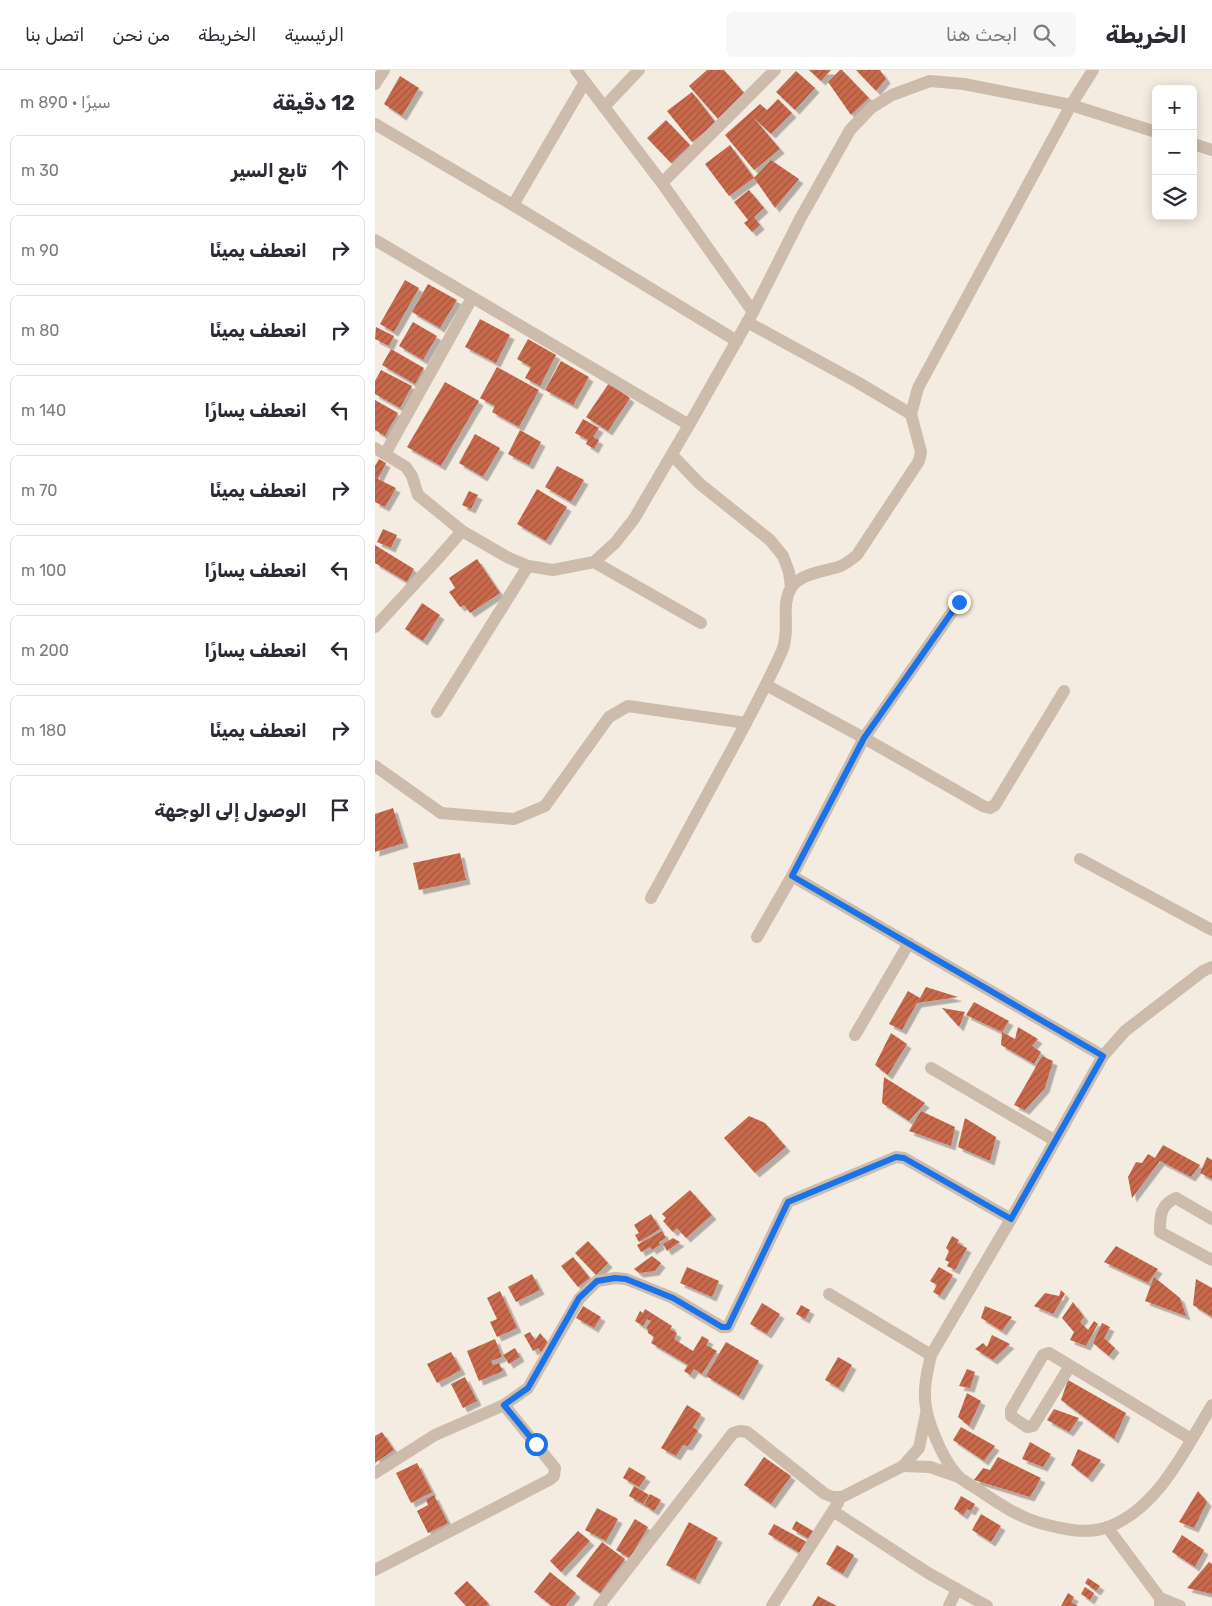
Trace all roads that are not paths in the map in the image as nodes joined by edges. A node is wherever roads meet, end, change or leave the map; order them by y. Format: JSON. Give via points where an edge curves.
{"nodes":[{"id":1,"x":384,"y":70,"type":"edge"},
{"id":2,"x":576,"y":70,"type":"edge"},
{"id":3,"x":639,"y":70,"type":"edge"},
{"id":4,"x":775,"y":70,"type":"edge"},
{"id":5,"x":1093,"y":70,"type":"edge"},
{"id":6,"x":585,"y":82,"type":"junction"},
{"id":7,"x":375,"y":84,"type":"edge"},
{"id":8,"x":1071,"y":105,"type":"junction"},
{"id":9,"x":604,"y":107,"type":"junction"},
{"id":10,"x":375,"y":124,"type":"edge"},
{"id":11,"x":1152,"y":131,"type":"edge"},
{"id":12,"x":1197,"y":145,"type":"edge"},
{"id":13,"x":1212,"y":150,"type":"edge"},
{"id":14,"x":663,"y":183,"type":"junction"},
{"id":15,"x":513,"y":205,"type":"junction"},
{"id":16,"x":375,"y":240,"type":"edge"},
{"id":17,"x":472,"y":298,"type":"junction"},
{"id":18,"x":750,"y":317,"type":"junction"},
{"id":19,"x":737,"y":341,"type":"junction"},
{"id":20,"x":911,"y":414,"type":"junction"},
{"id":21,"x":689,"y":425,"type":"junction"},
{"id":22,"x":380,"y":451,"type":"edge"},
{"id":23,"x":672,"y":455,"type":"junction"},
{"id":24,"x":462,"y":531,"type":"junction"},
{"id":25,"x":594,"y":562,"type":"junction"},
{"id":26,"x":528,"y":566,"type":"junction"},
{"id":27,"x":791,"y":587,"type":"junction"},
{"id":28,"x":959,"y":602,"type":"dead end"},
{"id":29,"x":701,"y":623,"type":"dead end"},
{"id":30,"x":375,"y":627,"type":"edge"},
{"id":31,"x":766,"y":685,"type":"junction"},
{"id":32,"x":1064,"y":691,"type":"dead end"},
{"id":33,"x":437,"y":712,"type":"dead end"},
{"id":34,"x":746,"y":723,"type":"junction"},
{"id":35,"x":864,"y":738,"type":"junction"},
{"id":36,"x":375,"y":766,"type":"edge"},
{"id":37,"x":1080,"y":859,"type":"dead end"},
{"id":38,"x":792,"y":876,"type":"junction"},
{"id":39,"x":651,"y":898,"type":"dead end"},
{"id":40,"x":1212,"y":930,"type":"edge"},
{"id":41,"x":757,"y":936,"type":"dead end"},
{"id":42,"x":909,"y":943,"type":"junction"},
{"id":43,"x":1212,"y":967,"type":"edge"},
{"id":44,"x":855,"y":1035,"type":"dead end"},
{"id":45,"x":1103,"y":1056,"type":"junction"},
{"id":46,"x":931,"y":1068,"type":"dead end"},
{"id":47,"x":1054,"y":1140,"type":"junction"},
{"id":48,"x":1011,"y":1219,"type":"junction"},
{"id":49,"x":1212,"y":1219,"type":"edge"},
{"id":50,"x":1212,"y":1260,"type":"edge"},
{"id":51,"x":829,"y":1294,"type":"dead end"},
{"id":52,"x":931,"y":1355,"type":"junction"},
{"id":53,"x":1070,"y":1366,"type":"junction"},
{"id":54,"x":504,"y":1405,"type":"junction"},
{"id":55,"x":1212,"y":1405,"type":"edge"},
{"id":56,"x":927,"y":1411,"type":"junction"},
{"id":57,"x":1191,"y":1439,"type":"junction"},
{"id":58,"x":903,"y":1466,"type":"junction"},
{"id":59,"x":375,"y":1473,"type":"edge"},
{"id":60,"x":959,"y":1477,"type":"junction"},
{"id":61,"x":842,"y":1497,"type":"junction"},
{"id":62,"x":833,"y":1511,"type":"junction"},
{"id":63,"x":1107,"y":1527,"type":"junction"},
{"id":64,"x":375,"y":1570,"type":"edge"},
{"id":65,"x":957,"y":1589,"type":"junction"},
{"id":66,"x":1160,"y":1602,"type":"edge"},
{"id":67,"x":599,"y":1606,"type":"edge"},
{"id":68,"x":772,"y":1606,"type":"edge"},
{"id":69,"x":949,"y":1606,"type":"edge"},
{"id":70,"x":987,"y":1606,"type":"edge"},
{"id":71,"x":1180,"y":1606,"type":"edge"}],
"edges":[{"from":1,"to":7,"type":"street"},
{"from":2,"to":6,"type":"street"},
{"from":3,"to":9,"type":"street"},
{"from":4,"to":14,"type":"street"},
{"from":5,"to":8,"type":"street"},
{"from":6,"to":9,"type":"street"},
{"from":6,"to":15,"type":"street"},
{"from":8,"to":11,"type":"street"},
{"from":8,"to":18,"type":"street","via":[[964,84],[930,81],[892,95],[871,108],[850,130],[799,219]]},
{"from":8,"to":20,"type":"street","via":[[918,388]]},
{"from":9,"to":14,"type":"street"},
{"from":10,"to":15,"type":"street"},
{"from":12,"to":13,"type":"street"},
{"from":14,"to":18,"type":"street"},
{"from":15,"to":19,"type":"street"},
{"from":16,"to":17,"type":"street"},
{"from":17,"to":21,"type":"street"},
{"from":17,"to":22,"type":"street"},
{"from":18,"to":19,"type":"street"},
{"from":18,"to":20,"type":"street"},
{"from":19,"to":21,"type":"street"},
{"from":20,"to":27,"type":"street","via":[[921,452],[919,461],[857,555],[839,567],[814,573]]},
{"from":21,"to":23,"type":"street"},
{"from":22,"to":24,"type":"street","via":[[406,467],[418,495]]},
{"from":23,"to":25,"type":"street","via":[[634,519]]},
{"from":23,"to":27,"type":"street","via":[[700,484],[770,540],[783,556]]},
{"from":24,"to":26,"type":"street"},
{"from":24,"to":30,"type":"street"},
{"from":25,"to":26,"type":"street","via":[[553,570]]},
{"from":25,"to":29,"type":"street"},
{"from":26,"to":33,"type":"street"},
{"from":27,"to":31,"type":"street","via":[[785,601],[787,634]]},
{"from":28,"to":35,"type":"street"},
{"from":31,"to":34,"type":"street"},
{"from":31,"to":35,"type":"street"},
{"from":32,"to":35,"type":"street","via":[[995,805],[990,808]]},
{"from":34,"to":36,"type":"street","via":[[628,706],[609,717],[545,806],[514,819],[441,813]]},
{"from":34,"to":39,"type":"street"},
{"from":35,"to":38,"type":"street"},
{"from":37,"to":40,"type":"street"},
{"from":38,"to":41,"type":"street"},
{"from":38,"to":42,"type":"street"},
{"from":42,"to":44,"type":"street"},
{"from":42,"to":45,"type":"street"},
{"from":43,"to":45,"type":"street","via":[[1125,1031]]},
{"from":45,"to":47,"type":"street"},
{"from":46,"to":47,"type":"street"},
{"from":47,"to":48,"type":"street"},
{"from":48,"to":52,"type":"street"},
{"from":48,"to":54,"type":"street","via":[[904,1158],[896,1157],[788,1202],[728,1327],[722,1327],[673,1298],[626,1279],[597,1281],[579,1298],[528,1388]]},
{"from":49,"to":50,"type":"street","via":[[1176,1198],[1168,1202],[1160,1216],[1160,1232]]},
{"from":51,"to":52,"type":"street"},
{"from":52,"to":56,"type":"street","via":[[926,1379]]},
{"from":53,"to":53,"type":"street","via":[[1049,1353],[1043,1355],[1011,1410],[1011,1416],[1027,1427],[1033,1426]]},
{"from":53,"to":57,"type":"street"},
{"from":54,"to":59,"type":"street","via":[[435,1435]]},
{"from":54,"to":64,"type":"street","via":[[555,1468],[554,1476]]},
{"from":55,"to":57,"type":"street"},
{"from":56,"to":58,"type":"street","via":[[919,1448]]},
{"from":56,"to":60,"type":"street","via":[[941,1447]]},
{"from":57,"to":63,"type":"street","via":[[1147,1502]]},
{"from":58,"to":60,"type":"street","via":[[930,1467]]},
{"from":58,"to":61,"type":"street"},
{"from":60,"to":63,"type":"street","via":[[1024,1518],[1066,1530]]},
{"from":61,"to":62,"type":"street"},
{"from":61,"to":67,"type":"street","via":[[825,1494],[747,1432],[733,1433]]},
{"from":62,"to":65,"type":"street"},
{"from":62,"to":68,"type":"street"},
{"from":63,"to":66,"type":"street"},
{"from":65,"to":69,"type":"street"},
{"from":65,"to":70,"type":"street"},
{"from":66,"to":71,"type":"street"}]}
